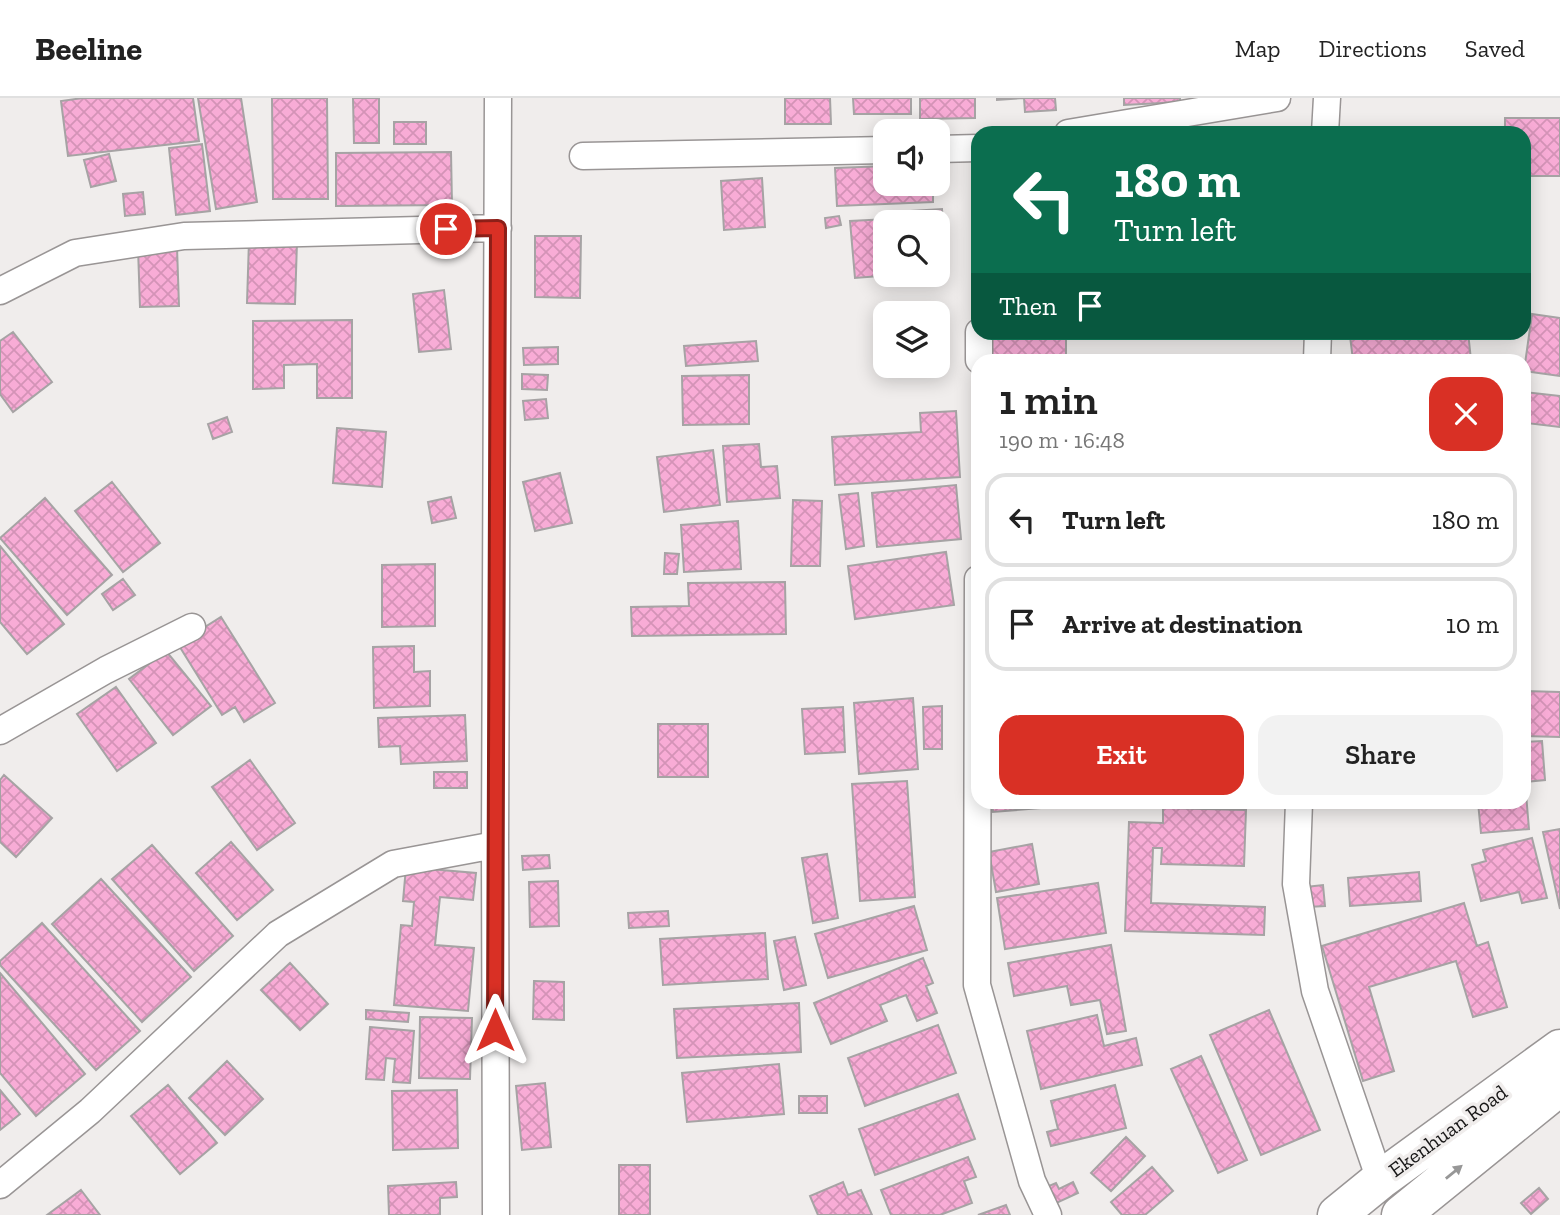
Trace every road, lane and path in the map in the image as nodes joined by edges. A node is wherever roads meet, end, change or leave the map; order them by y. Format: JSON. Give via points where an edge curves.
{"nodes":[{"id":1,"x":498,"y":98,"type":"edge"},
{"id":2,"x":1277,"y":98,"type":"edge"},
{"id":3,"x":1327,"y":98,"type":"edge"},
{"id":4,"x":1110,"y":126,"type":"edge"},
{"id":5,"x":1325,"y":126,"type":"edge"},
{"id":6,"x":971,"y":148,"type":"edge"},
{"id":7,"x":950,"y":149,"type":"edge"},
{"id":8,"x":873,"y":150,"type":"edge"},
{"id":9,"x":583,"y":156,"type":"dead end"},
{"id":10,"x":498,"y":228,"type":"junction"},
{"id":11,"x":0,"y":291,"type":"edge"},
{"id":12,"x":192,"y":627,"type":"dead end"},
{"id":13,"x":0,"y":730,"type":"edge"},
{"id":14,"x":977,"y":809,"type":"edge"},
{"id":15,"x":1300,"y":809,"type":"edge"},
{"id":16,"x":495,"y":845,"type":"junction"},
{"id":17,"x":1560,"y":1049,"type":"edge"},
{"id":18,"x":1560,"y":1086,"type":"edge"},
{"id":19,"x":1380,"y":1180,"type":"junction"},
{"id":20,"x":0,"y":1185,"type":"edge"},
{"id":21,"x":496,"y":1215,"type":"edge"},
{"id":22,"x":1048,"y":1215,"type":"edge"},
{"id":23,"x":1337,"y":1215,"type":"edge"},
{"id":24,"x":1401,"y":1215,"type":"edge"}],
"edges":[{"from":1,"to":10,"type":"street"},
{"from":2,"to":4,"type":"street"},
{"from":3,"to":5,"type":"street"},
{"from":6,"to":7,"type":"street"},
{"from":8,"to":9,"type":"street"},
{"from":10,"to":11,"type":"street","via":[[184,236],[75,253]]},
{"from":10,"to":16,"type":"street"},
{"from":12,"to":13,"type":"street"},
{"from":14,"to":22,"type":"street","via":[[977,985],[1032,1181]]},
{"from":15,"to":19,"type":"street","via":[[1296,884],[1315,991]]},
{"from":16,"to":20,"type":"street","via":[[393,864],[278,934],[90,1111]]},
{"from":16,"to":21,"type":"street"},
{"from":17,"to":19,"type":"main road","name":"Ekenhuan Road"},
{"from":24,"to":18,"type":"main road","name":"Ekenhuan Road","one_way":true},
{"from":19,"to":23,"type":"main road","name":"Ekenhuan Road"}]}
